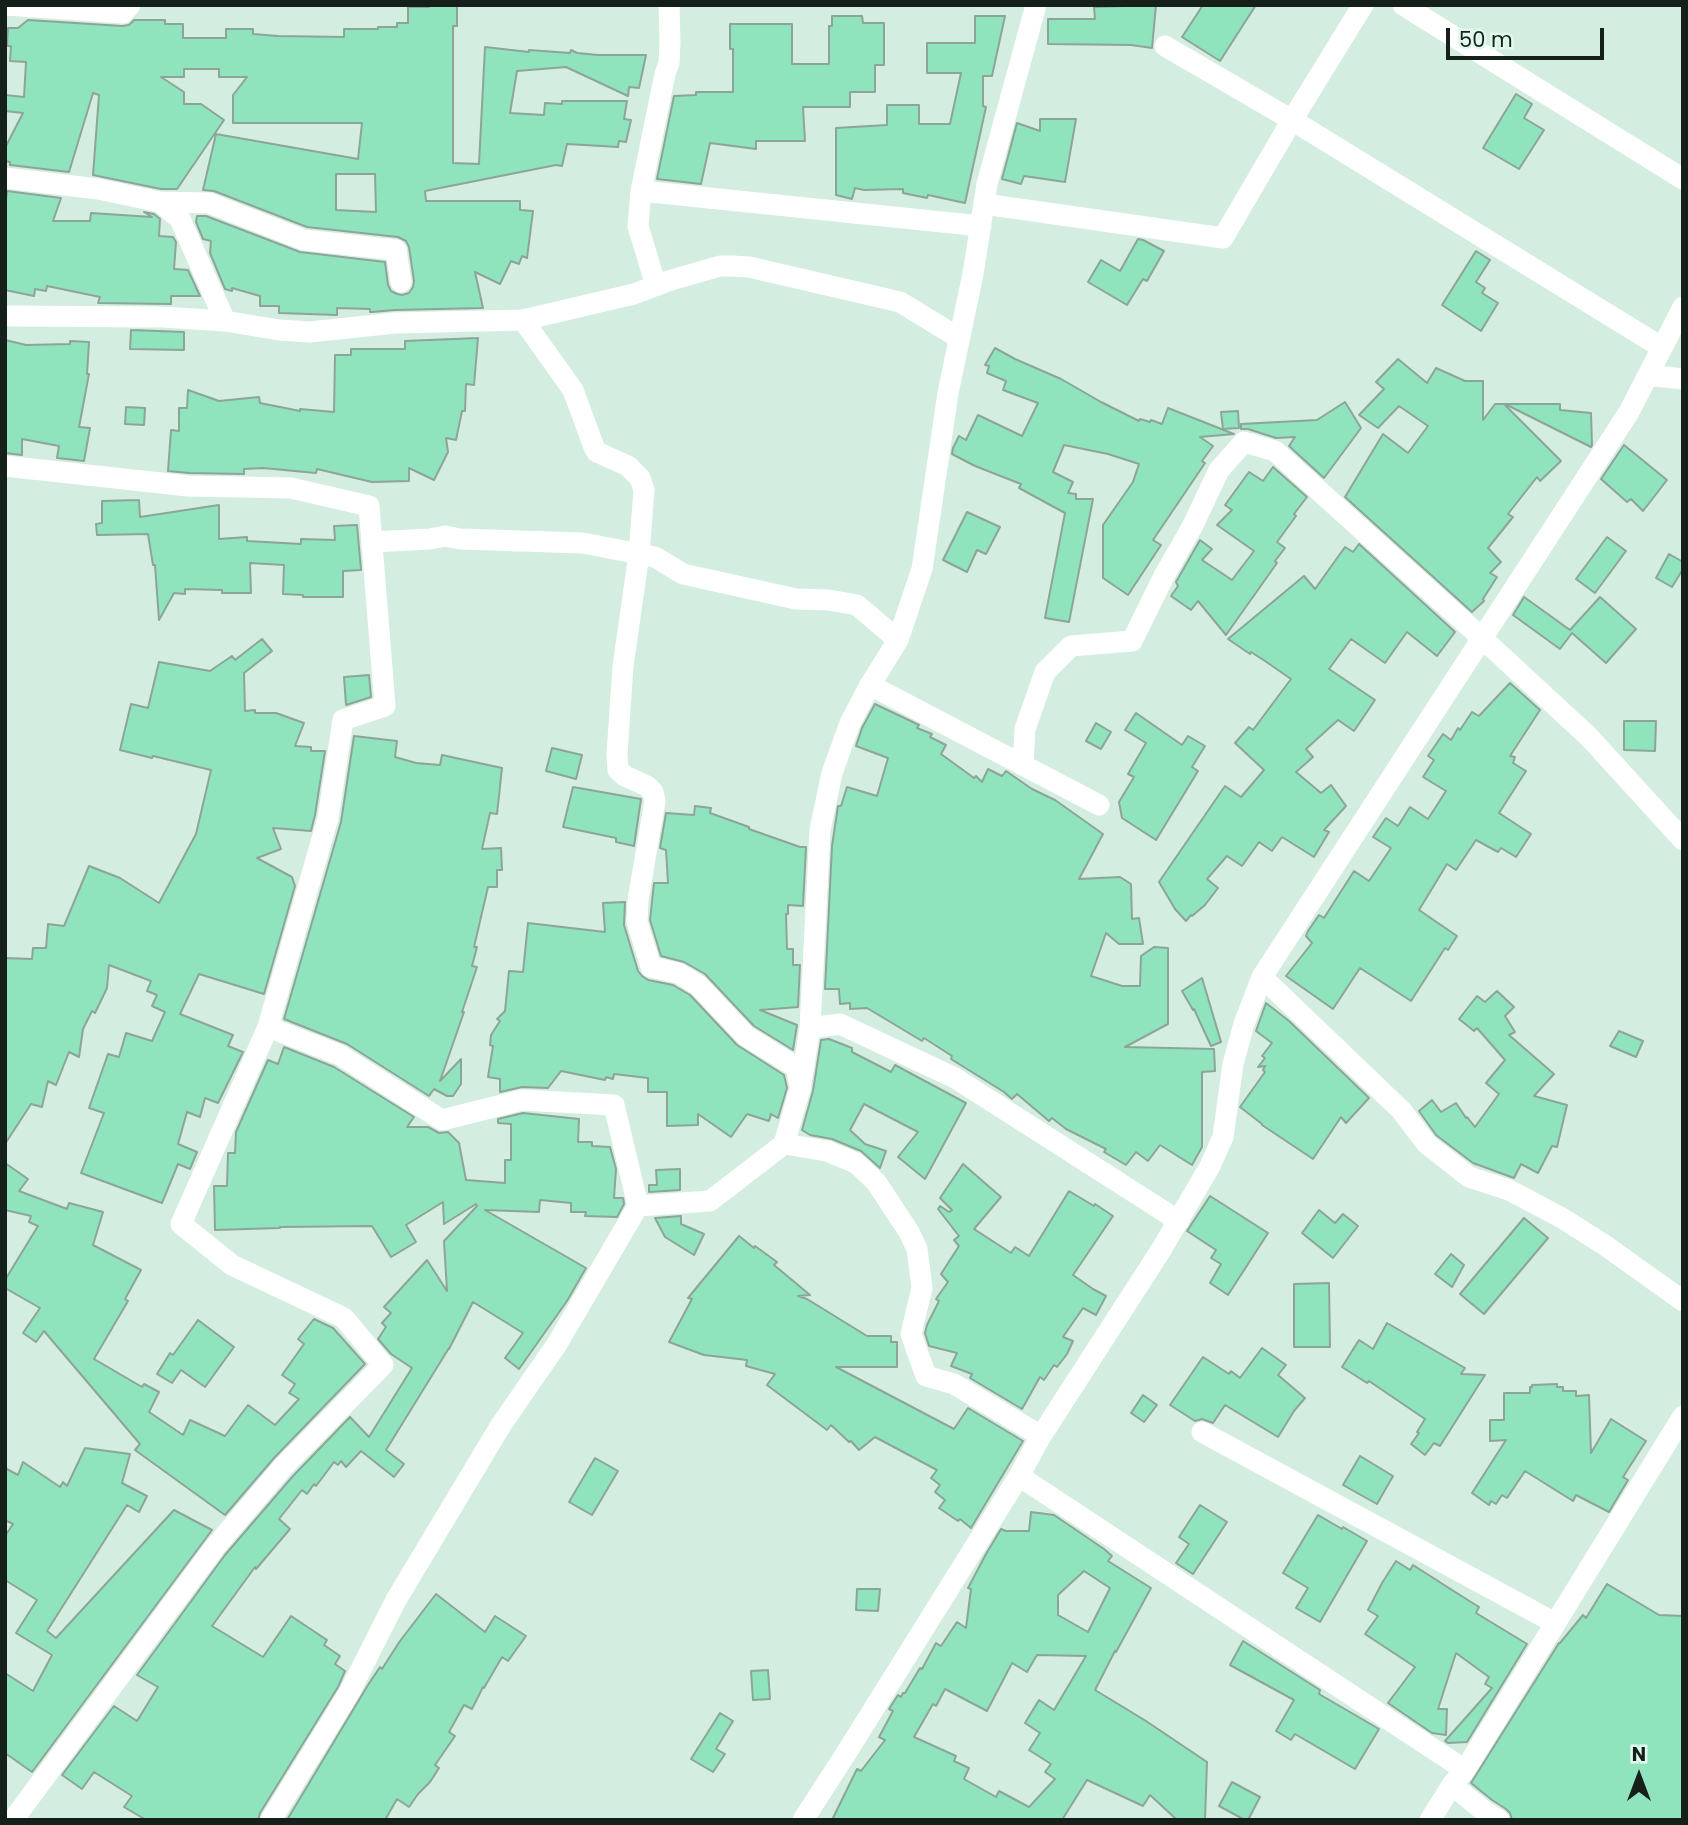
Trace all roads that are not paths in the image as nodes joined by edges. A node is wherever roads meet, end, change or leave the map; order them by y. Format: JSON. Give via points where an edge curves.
{"nodes":[{"id":1,"x":5,"y":5,"type":"edge"},
{"id":2,"x":131,"y":5,"type":"edge"},
{"id":3,"x":669,"y":5,"type":"edge"},
{"id":4,"x":1037,"y":5,"type":"edge"},
{"id":5,"x":1363,"y":5,"type":"edge"},
{"id":6,"x":1403,"y":5,"type":"edge"},
{"id":7,"x":1166,"y":46,"type":"dead end"},
{"id":8,"x":1292,"y":120,"type":"junction"},
{"id":9,"x":5,"y":178,"type":"edge"},
{"id":10,"x":1683,"y":180,"type":"edge"},
{"id":11,"x":641,"y":191,"type":"junction"},
{"id":12,"x":160,"y":202,"type":"junction"},
{"id":13,"x":985,"y":204,"type":"junction"},
{"id":14,"x":981,"y":226,"type":"junction"},
{"id":15,"x":401,"y":282,"type":"dead end"},
{"id":16,"x":656,"y":286,"type":"junction"},
{"id":17,"x":1683,"y":307,"type":"edge"},
{"id":18,"x":5,"y":316,"type":"edge"},
{"id":19,"x":523,"y":320,"type":"junction"},
{"id":20,"x":225,"y":321,"type":"junction"},
{"id":21,"x":960,"y":338,"type":"junction"},
{"id":22,"x":1661,"y":347,"type":"junction"},
{"id":23,"x":1646,"y":378,"type":"junction"},
{"id":24,"x":1683,"y":379,"type":"edge"},
{"id":25,"x":5,"y":466,"type":"edge"},
{"id":26,"x":372,"y":542,"type":"junction"},
{"id":27,"x":639,"y":554,"type":"junction"},
{"id":28,"x":1483,"y":639,"type":"junction"},
{"id":29,"x":898,"y":640,"type":"junction"},
{"id":30,"x":870,"y":685,"type":"junction"},
{"id":31,"x":1023,"y":765,"type":"junction"},
{"id":32,"x":1099,"y":805,"type":"dead end"},
{"id":33,"x":1683,"y":839,"type":"edge"},
{"id":34,"x":1262,"y":977,"type":"junction"},
{"id":35,"x":268,"y":1027,"type":"junction"},
{"id":36,"x":810,"y":1028,"type":"junction"},
{"id":37,"x":800,"y":1089,"type":"junction"},
{"id":38,"x":784,"y":1144,"type":"junction"},
{"id":39,"x":638,"y":1206,"type":"junction"},
{"id":40,"x":1178,"y":1220,"type":"junction"},
{"id":41,"x":1683,"y":1301,"type":"edge"},
{"id":42,"x":1683,"y":1416,"type":"edge"},
{"id":43,"x":1202,"y":1432,"type":"dead end"},
{"id":44,"x":1041,"y":1436,"type":"junction"},
{"id":45,"x":1019,"y":1476,"type":"junction"},
{"id":46,"x":1555,"y":1623,"type":"junction"},
{"id":47,"x":1458,"y":1777,"type":"junction"},
{"id":48,"x":13,"y":1820,"type":"edge"},
{"id":49,"x":271,"y":1820,"type":"edge"},
{"id":50,"x":803,"y":1820,"type":"edge"},
{"id":51,"x":1430,"y":1820,"type":"edge"},
{"id":52,"x":1499,"y":1820,"type":"edge"}],
"edges":[{"from":1,"to":2,"type":"street","via":[[123,13]]},
{"from":3,"to":11,"type":"street","via":[[669,63]]},
{"from":4,"to":13,"type":"street"},
{"from":5,"to":8,"type":"street"},
{"from":6,"to":10,"type":"street"},
{"from":7,"to":8,"type":"street"},
{"from":8,"to":13,"type":"street","via":[[1223,238]]},
{"from":8,"to":22,"type":"street"},
{"from":9,"to":12,"type":"street"},
{"from":11,"to":14,"type":"street"},
{"from":11,"to":16,"type":"street","via":[[638,226]]},
{"from":12,"to":15,"type":"street","via":[[209,203],[304,240],[396,250]]},
{"from":12,"to":20,"type":"street","via":[[180,219]]},
{"from":13,"to":14,"type":"street"},
{"from":14,"to":21,"type":"street"},
{"from":16,"to":19,"type":"street"},
{"from":16,"to":21,"type":"street","via":[[720,266],[749,267],[900,302]]},
{"from":17,"to":22,"type":"street"},
{"from":18,"to":20,"type":"street"},
{"from":19,"to":20,"type":"street","via":[[395,323],[310,332]]},
{"from":19,"to":27,"type":"street","via":[[573,390],[597,452],[628,466],[640,478],[644,490]]},
{"from":21,"to":29,"type":"street","via":[[922,569]]},
{"from":22,"to":23,"type":"street"},
{"from":23,"to":24,"type":"street"},
{"from":23,"to":28,"type":"street","via":[[1629,412]]},
{"from":25,"to":26,"type":"street","via":[[188,486],[291,488],[369,506]]},
{"from":26,"to":27,"type":"street","via":[[445,536],[583,543]]},
{"from":26,"to":35,"type":"street","via":[[385,706],[343,720],[328,818]]},
{"from":27,"to":29,"type":"street","via":[[655,557],[683,574],[796,599],[857,605]]},
{"from":27,"to":37,"type":"street","via":[[623,666],[617,754],[618,770],[653,792],[638,900],[642,939],[651,967],[678,973],[698,985],[746,1036],[796,1067]]},
{"from":28,"to":31,"type":"street","via":[[1275,451],[1244,442],[1219,470],[1132,641],[1072,646],[1045,672],[1025,729]]},
{"from":28,"to":33,"type":"street","via":[[1589,737]]},
{"from":28,"to":34,"type":"street"},
{"from":29,"to":30,"type":"street"},
{"from":30,"to":31,"type":"street"},
{"from":30,"to":36,"type":"street","via":[[832,773],[820,830]]},
{"from":31,"to":32,"type":"street"},
{"from":34,"to":40,"type":"street","via":[[1233,1064],[1223,1137]]},
{"from":34,"to":41,"type":"street","via":[[1401,1110],[1427,1144],[1469,1177],[1509,1190],[1562,1218]]},
{"from":35,"to":39,"type":"street","via":[[340,1055],[442,1120],[522,1100],[614,1105]]},
{"from":35,"to":48,"type":"street","via":[[181,1224],[232,1265],[344,1318],[383,1365],[283,1466],[215,1547]]},
{"from":36,"to":37,"type":"street"},
{"from":36,"to":40,"type":"street","via":[[840,1024],[955,1078]]},
{"from":37,"to":38,"type":"street"},
{"from":38,"to":39,"type":"street","via":[[710,1201]]},
{"from":38,"to":44,"type":"street","via":[[827,1151],[856,1163],[876,1182],[909,1232],[922,1288],[911,1334],[926,1376],[954,1384]]},
{"from":39,"to":49,"type":"street","via":[[396,1600],[348,1693]]},
{"from":40,"to":44,"type":"street"},
{"from":42,"to":46,"type":"street"},
{"from":43,"to":46,"type":"street"},
{"from":44,"to":45,"type":"street"},
{"from":45,"to":47,"type":"street"},
{"from":45,"to":50,"type":"street"},
{"from":46,"to":47,"type":"street"},
{"from":47,"to":51,"type":"street"},
{"from":47,"to":52,"type":"street","via":[[1484,1811]]}]}
